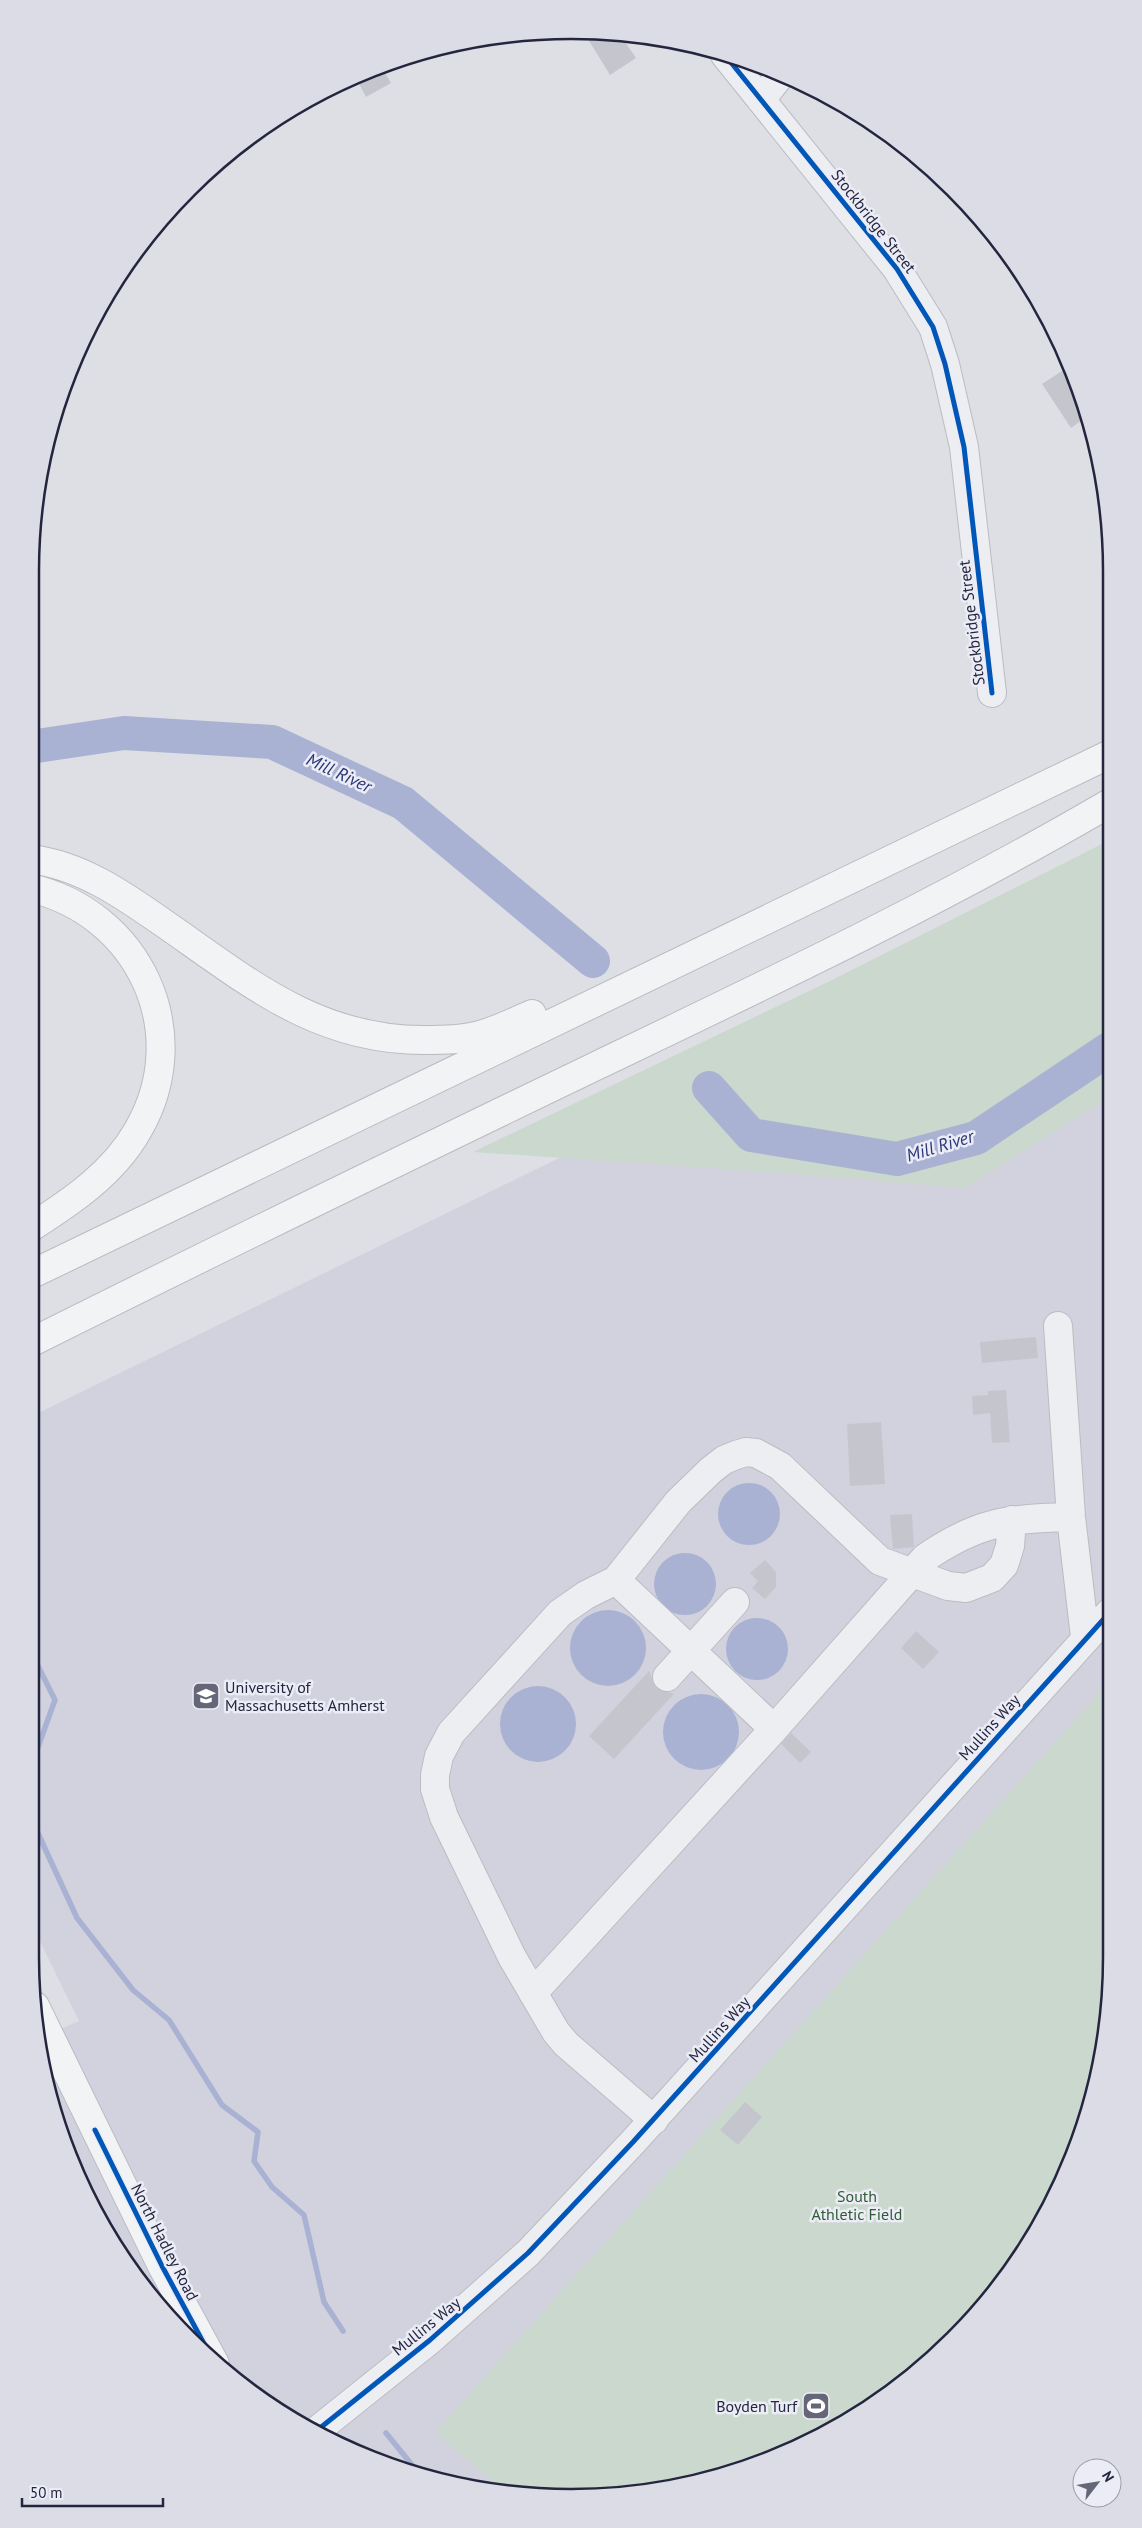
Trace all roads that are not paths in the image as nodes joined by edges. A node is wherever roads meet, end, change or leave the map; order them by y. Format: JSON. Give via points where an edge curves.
{"nodes":[{"id":1,"x":732,"y":64,"type":"edge"},
{"id":2,"x":777,"y":80,"type":"edge"},
{"id":3,"x":761,"y":100,"type":"junction"},
{"id":4,"x":992,"y":694,"type":"dead end"},
{"id":5,"x":1103,"y":757,"type":"edge"},
{"id":6,"x":1103,"y":807,"type":"edge"},
{"id":7,"x":899,"y":856,"type":"junction"},
{"id":8,"x":39,"y":861,"type":"edge"},
{"id":9,"x":39,"y":891,"type":"edge"},
{"id":10,"x":39,"y":1222,"type":"edge"},
{"id":11,"x":39,"y":1271,"type":"edge"},
{"id":12,"x":1058,"y":1326,"type":"dead end"},
{"id":13,"x":39,"y":1339,"type":"edge"},
{"id":14,"x":1071,"y":1516,"type":"junction"},
{"id":15,"x":1012,"y":1520,"type":"junction"},
{"id":16,"x":880,"y":1561,"type":"junction"},
{"id":17,"x":911,"y":1573,"type":"junction"},
{"id":18,"x":616,"y":1580,"type":"junction"},
{"id":19,"x":892,"y":1595,"type":"junction"},
{"id":20,"x":735,"y":1602,"type":"dead end"},
{"id":21,"x":1103,"y":1619,"type":"edge"},
{"id":22,"x":1085,"y":1638,"type":"junction"},
{"id":23,"x":691,"y":1651,"type":"junction"},
{"id":24,"x":667,"y":1677,"type":"dead end"},
{"id":25,"x":774,"y":1729,"type":"junction"},
{"id":26,"x":533,"y":1992,"type":"junction"},
{"id":27,"x":43,"y":2028,"type":"edge"},
{"id":28,"x":654,"y":2120,"type":"junction"},
{"id":29,"x":202,"y":2339,"type":"edge"},
{"id":30,"x":322,"y":2427,"type":"edge"}],
"edges":[{"from":1,"to":3,"type":"street","name":"Stockbridge Street"},
{"from":2,"to":3,"type":"street"},
{"from":3,"to":4,"type":"street","name":"Stockbridge Street","via":[[897,269],[933,328],[948,373],[964,447]]},
{"from":5,"to":7,"type":"main road"},
{"from":6,"to":13,"type":"main road","via":[[842,947]]},
{"from":7,"to":8,"type":"main road","via":[[483,1034],[430,1040],[371,1035],[307,1016],[234,972],[109,887],[62,865]]},
{"from":7,"to":11,"type":"main road"},
{"from":9,"to":10,"type":"main road","via":[[82,909],[105,925],[123,945],[144,976],[154,999],[161,1048],[160,1071],[152,1102],[129,1145],[93,1183]]},
{"from":12,"to":14,"type":"street"},
{"from":14,"to":15,"type":"street"},
{"from":14,"to":22,"type":"street"},
{"from":15,"to":17,"type":"street","via":[[976,1528],[948,1542],[925,1558]]},
{"from":15,"to":17,"type":"street","via":[[1010,1546],[1004,1565],[992,1578],[966,1588],[948,1586]]},
{"from":16,"to":17,"type":"street"},
{"from":16,"to":18,"type":"street","via":[[780,1466],[765,1456],[746,1452],[724,1460],[704,1476],[678,1502]]},
{"from":16,"to":19,"type":"street"},
{"from":17,"to":19,"type":"street"},
{"from":18,"to":23,"type":"street"},
{"from":18,"to":26,"type":"street","via":[[560,1613],[452,1733],[441,1750],[435,1769],[435,1789],[444,1817]]},
{"from":19,"to":25,"type":"street"},
{"from":20,"to":23,"type":"street"},
{"from":21,"to":22,"type":"street","name":"Mullins Way"},
{"from":22,"to":28,"type":"street","name":"Mullins Way"},
{"from":23,"to":24,"type":"street"},
{"from":23,"to":25,"type":"street"},
{"from":25,"to":26,"type":"street"},
{"from":26,"to":28,"type":"street","via":[[566,2044]]},
{"from":27,"to":29,"type":"main road","name":"North Hadley Road"},
{"from":28,"to":30,"type":"street","name":"Mullins Way","via":[[528,2253],[482,2296]]}]}
